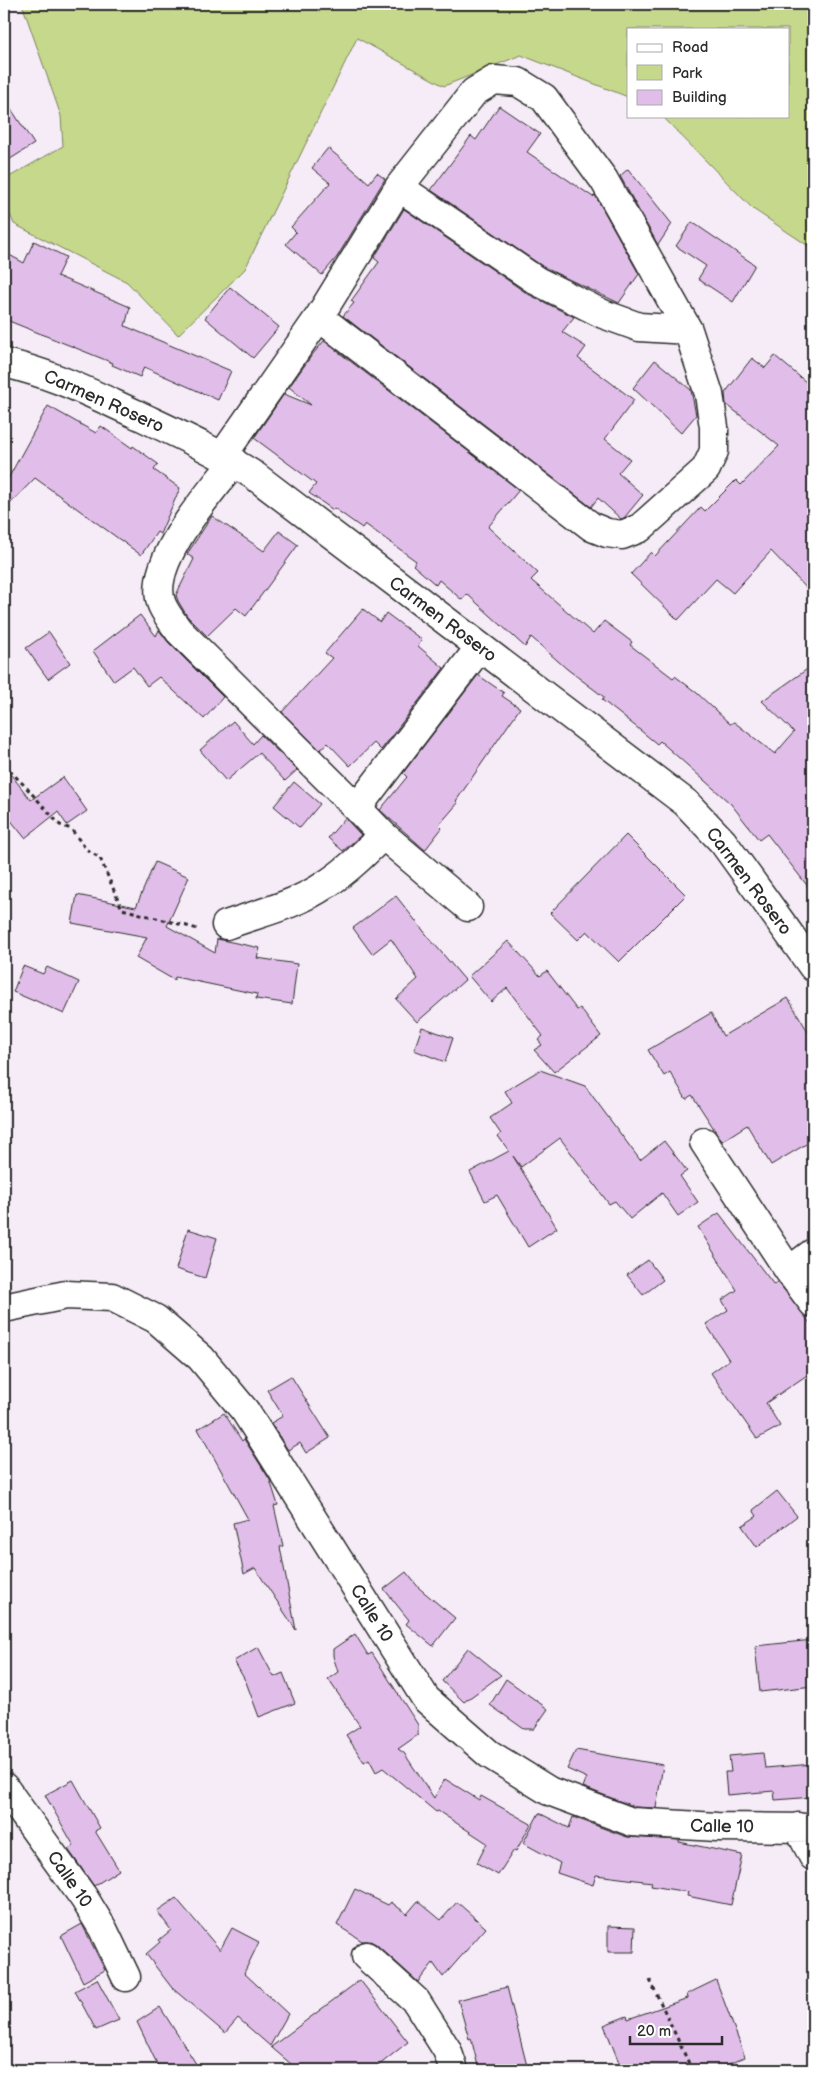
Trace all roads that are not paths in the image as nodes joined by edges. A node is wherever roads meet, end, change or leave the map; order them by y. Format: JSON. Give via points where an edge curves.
{"nodes":[{"id":1,"x":399,"y":187,"type":"junction"},
{"id":2,"x":319,"y":317,"type":"junction"},
{"id":3,"x":688,"y":330,"type":"junction"},
{"id":4,"x":4,"y":363,"type":"edge"},
{"id":5,"x":228,"y":458,"type":"junction"},
{"id":6,"x":480,"y":648,"type":"junction"},
{"id":7,"x":357,"y":808,"type":"junction"},
{"id":8,"x":383,"y":835,"type":"junction"},
{"id":9,"x":468,"y":907,"type":"dead end"},
{"id":10,"x":226,"y":925,"type":"road end"},
{"id":11,"x":813,"y":967,"type":"edge"},
{"id":12,"x":704,"y":1142,"type":"dead end"},
{"id":13,"x":813,"y":1253,"type":"edge"},
{"id":14,"x":789,"y":1270,"type":"junction"},
{"id":15,"x":813,"y":1303,"type":"edge"},
{"id":16,"x":4,"y":1308,"type":"edge"},
{"id":17,"x":4,"y":1787,"type":"edge"},
{"id":18,"x":806,"y":1827,"type":"edge"},
{"id":19,"x":813,"y":1856,"type":"edge"},
{"id":20,"x":366,"y":1956,"type":"dead end"},
{"id":21,"x":126,"y":1977,"type":"dead end"},
{"id":22,"x":454,"y":2070,"type":"edge"}],
"edges":[{"from":1,"to":2,"type":"street"},
{"from":1,"to":3,"type":"street","via":[[537,281],[603,314],[639,326]]},
{"from":1,"to":3,"type":"street","via":[[474,92],[494,80],[518,82],[544,98],[604,180]]},
{"from":2,"to":3,"type":"street","via":[[592,527],[622,535],[640,528],[706,469],[714,451],[709,394]]},
{"from":2,"to":5,"type":"street"},
{"from":4,"to":5,"type":"street","name":"Carmen Rosero","via":[[60,379]]},
{"from":5,"to":6,"type":"street","name":"Carmen Rosero"},
{"from":5,"to":7,"type":"street","via":[[168,556],[159,582],[162,604],[179,631]]},
{"from":6,"to":7,"type":"street"},
{"from":6,"to":11,"type":"street","name":"Carmen Rosero","via":[[686,803],[723,842]]},
{"from":7,"to":8,"type":"street"},
{"from":8,"to":9,"type":"street"},
{"from":8,"to":10,"type":"street","via":[[347,870],[324,886],[300,899]]},
{"from":12,"to":14,"type":"street"},
{"from":13,"to":14,"type":"street"},
{"from":14,"to":15,"type":"street"},
{"from":16,"to":18,"type":"street","name":"Calle 10","via":[[66,1295],[112,1297],[156,1319],[201,1358],[245,1411],[426,1698],[489,1754],[549,1791],[632,1822],[717,1827]]},
{"from":17,"to":21,"type":"street","name":"Calle 10","via":[[84,1898]]},
{"from":18,"to":19,"type":"street"},
{"from":20,"to":22,"type":"street","via":[[416,2001],[446,2050]]}]}
